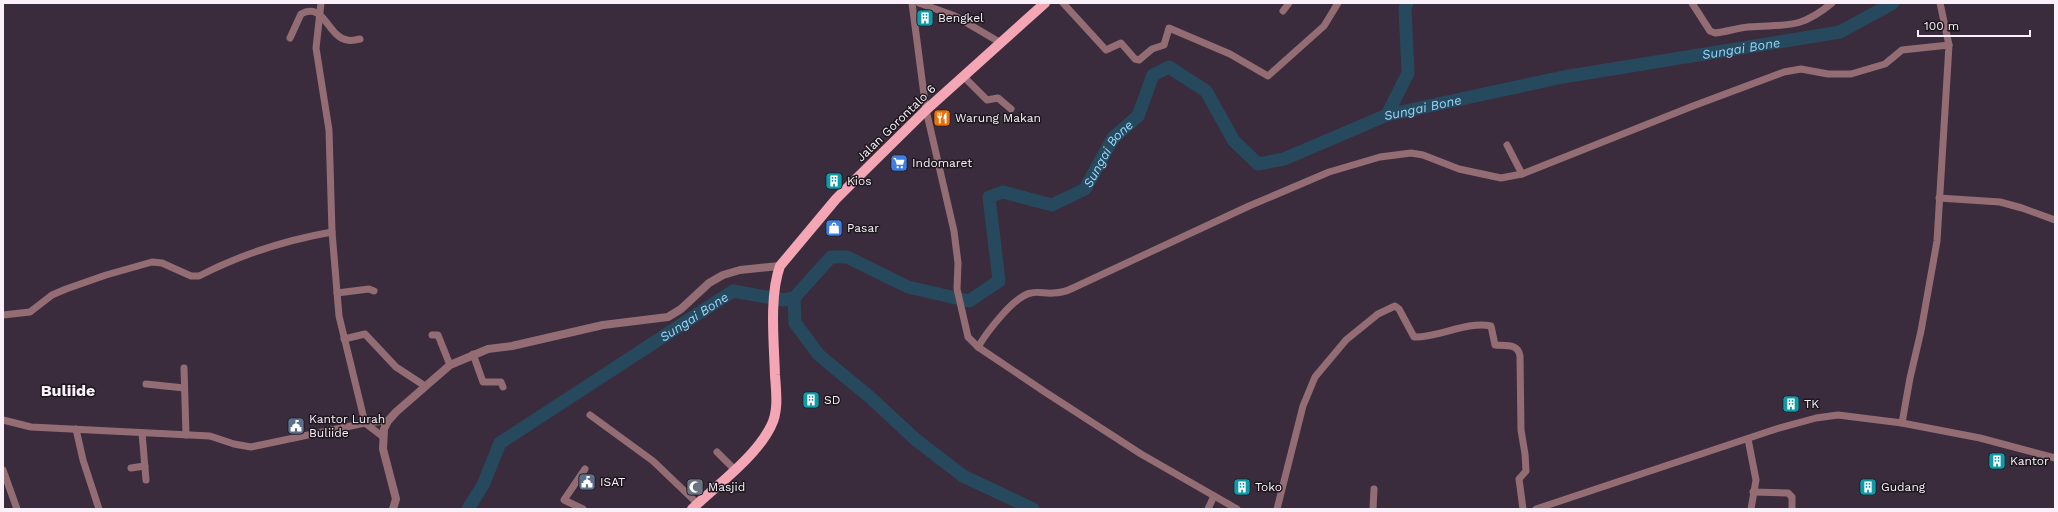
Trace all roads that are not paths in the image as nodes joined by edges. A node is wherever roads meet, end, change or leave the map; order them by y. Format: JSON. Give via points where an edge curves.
{"nodes":[{"id":1,"x":321,"y":3,"type":"edge"},
{"id":2,"x":912,"y":3,"type":"edge"},
{"id":3,"x":919,"y":3,"type":"edge"},
{"id":4,"x":1045,"y":3,"type":"edge"},
{"id":5,"x":1063,"y":3,"type":"edge"},
{"id":6,"x":1289,"y":3,"type":"edge"},
{"id":7,"x":1338,"y":3,"type":"edge"},
{"id":8,"x":1692,"y":3,"type":"edge"},
{"id":9,"x":1832,"y":3,"type":"edge"},
{"id":10,"x":1940,"y":3,"type":"edge"},
{"id":11,"x":1283,"y":11,"type":"dead end"},
{"id":12,"x":319,"y":14,"type":"junction"},
{"id":13,"x":290,"y":38,"type":"dead end"},
{"id":14,"x":360,"y":39,"type":"dead end"},
{"id":15,"x":1001,"y":43,"type":"junction"},
{"id":16,"x":1949,"y":45,"type":"junction"},
{"id":17,"x":964,"y":77,"type":"junction"},
{"id":18,"x":1011,"y":109,"type":"dead end"},
{"id":19,"x":926,"y":110,"type":"junction"},
{"id":20,"x":1507,"y":145,"type":"dead end"},
{"id":21,"x":1522,"y":174,"type":"junction"},
{"id":22,"x":1939,"y":198,"type":"junction"},
{"id":23,"x":2055,"y":220,"type":"edge"},
{"id":24,"x":332,"y":232,"type":"junction"},
{"id":25,"x":779,"y":270,"type":"junction"},
{"id":26,"x":374,"y":291,"type":"dead end"},
{"id":27,"x":337,"y":293,"type":"junction"},
{"id":28,"x":3,"y":315,"type":"edge"},
{"id":29,"x":432,"y":335,"type":"dead end"},
{"id":30,"x":344,"y":339,"type":"junction"},
{"id":31,"x":978,"y":347,"type":"junction"},
{"id":32,"x":473,"y":354,"type":"junction"},
{"id":33,"x":450,"y":365,"type":"junction"},
{"id":34,"x":184,"y":368,"type":"dead end"},
{"id":35,"x":146,"y":384,"type":"dead end"},
{"id":36,"x":425,"y":386,"type":"junction"},
{"id":37,"x":503,"y":387,"type":"dead end"},
{"id":38,"x":184,"y":388,"type":"junction"},
{"id":39,"x":590,"y":415,"type":"dead end"},
{"id":40,"x":3,"y":420,"type":"edge"},
{"id":41,"x":388,"y":421,"type":"junction"},
{"id":42,"x":365,"y":423,"type":"junction"},
{"id":43,"x":1902,"y":423,"type":"junction"},
{"id":44,"x":76,"y":429,"type":"junction"},
{"id":45,"x":142,"y":433,"type":"junction"},
{"id":46,"x":186,"y":435,"type":"junction"},
{"id":47,"x":382,"y":436,"type":"junction"},
{"id":48,"x":1748,"y":439,"type":"junction"},
{"id":49,"x":717,"y":452,"type":"dead end"},
{"id":50,"x":2055,"y":458,"type":"edge"},
{"id":51,"x":145,"y":466,"type":"junction"},
{"id":52,"x":132,"y":468,"type":"dead end"},
{"id":53,"x":585,"y":469,"type":"dead end"},
{"id":54,"x":734,"y":469,"type":"junction"},
{"id":55,"x":3,"y":470,"type":"edge"},
{"id":56,"x":146,"y":480,"type":"dead end"},
{"id":57,"x":1374,"y":489,"type":"dead end"},
{"id":58,"x":1753,"y":492,"type":"junction"},
{"id":59,"x":1214,"y":496,"type":"junction"},
{"id":60,"x":695,"y":506,"type":"edge"},
{"id":61,"x":18,"y":509,"type":"edge"},
{"id":62,"x":99,"y":509,"type":"edge"},
{"id":63,"x":393,"y":509,"type":"edge"},
{"id":64,"x":583,"y":509,"type":"edge"},
{"id":65,"x":1208,"y":509,"type":"edge"},
{"id":66,"x":1236,"y":509,"type":"edge"},
{"id":67,"x":1277,"y":509,"type":"edge"},
{"id":68,"x":1373,"y":509,"type":"edge"},
{"id":69,"x":1523,"y":509,"type":"edge"},
{"id":70,"x":1536,"y":509,"type":"edge"},
{"id":71,"x":1751,"y":509,"type":"edge"},
{"id":72,"x":1792,"y":509,"type":"edge"}],
"edges":[{"from":1,"to":12,"type":"street"},
{"from":2,"to":19,"type":"street"},
{"from":3,"to":15,"type":"street","via":[[955,16]]},
{"from":4,"to":15,"type":"main road","name":"Jalan Gorontalo 6"},
{"from":5,"to":7,"type":"street","via":[[1106,50],[1121,43],[1135,59],[1139,60],[1164,45],[1170,28],[1230,54],[1268,76],[1324,26]]},
{"from":6,"to":11,"type":"street"},
{"from":8,"to":9,"type":"street","via":[[1710,31],[1715,33],[1747,27],[1788,26],[1804,22],[1823,12]]},
{"from":10,"to":16,"type":"street"},
{"from":12,"to":13,"type":"street","via":[[308,11],[301,14]]},
{"from":12,"to":14,"type":"street","via":[[345,40]]},
{"from":12,"to":24,"type":"street","via":[[316,48],[329,130]]},
{"from":15,"to":17,"type":"main road","name":"Jalan Gorontalo 6"},
{"from":16,"to":21,"type":"street","via":[[1902,50],[1885,64],[1851,74],[1828,74],[1801,69],[1784,72]]},
{"from":16,"to":22,"type":"street"},
{"from":17,"to":18,"type":"street","via":[[987,100],[998,98]]},
{"from":17,"to":19,"type":"main road","name":"Jalan Gorontalo 6"},
{"from":19,"to":25,"type":"main road","name":"Jalan Gorontalo 6","via":[[836,199]]},
{"from":19,"to":31,"type":"street","via":[[954,230],[958,263],[957,289],[965,332]]},
{"from":20,"to":21,"type":"street"},
{"from":21,"to":31,"type":"street","via":[[1501,178],[1448,166],[1423,155],[1411,153],[1380,157],[1329,172],[1249,206],[1073,288],[1054,294],[1030,293],[1021,297]]},
{"from":22,"to":23,"type":"street","via":[[2000,202]]},
{"from":22,"to":43,"type":"street","via":[[1934,267]]},
{"from":24,"to":27,"type":"street"},
{"from":24,"to":28,"type":"street","via":[[279,244],[199,276],[191,276],[162,263],[138,265],[52,295],[30,312]]},
{"from":25,"to":32,"type":"street","via":[[740,270],[723,275],[709,283],[681,310],[668,317],[603,325]]},
{"from":25,"to":54,"type":"main road","via":[[774,318],[776,415],[768,433]]},
{"from":26,"to":27,"type":"street","via":[[369,289]]},
{"from":27,"to":30,"type":"street"},
{"from":29,"to":33,"type":"street","via":[[438,335]]},
{"from":30,"to":36,"type":"street","via":[[365,334],[396,367]]},
{"from":30,"to":42,"type":"street"},
{"from":31,"to":59,"type":"street","via":[[1140,454]]},
{"from":32,"to":33,"type":"street"},
{"from":32,"to":37,"type":"street","via":[[483,382],[501,382]]},
{"from":33,"to":36,"type":"street"},
{"from":34,"to":38,"type":"street"},
{"from":35,"to":38,"type":"street"},
{"from":36,"to":41,"type":"street"},
{"from":38,"to":46,"type":"street"},
{"from":39,"to":60,"type":"street","via":[[653,461]]},
{"from":40,"to":44,"type":"street","via":[[22,426]]},
{"from":41,"to":42,"type":"street"},
{"from":41,"to":47,"type":"street"},
{"from":42,"to":46,"type":"street","via":[[251,447],[210,436]]},
{"from":42,"to":47,"type":"street"},
{"from":43,"to":48,"type":"street","via":[[1838,415],[1816,418]]},
{"from":43,"to":50,"type":"street","via":[[1980,438]]},
{"from":44,"to":45,"type":"street"},
{"from":44,"to":62,"type":"street"},
{"from":45,"to":46,"type":"street"},
{"from":45,"to":51,"type":"street"},
{"from":47,"to":63,"type":"street","via":[[396,499]]},
{"from":48,"to":58,"type":"street","via":[[1755,475]]},
{"from":48,"to":70,"type":"street"},
{"from":49,"to":54,"type":"street"},
{"from":51,"to":52,"type":"street"},
{"from":51,"to":56,"type":"street"},
{"from":53,"to":64,"type":"street","via":[[564,500]]},
{"from":54,"to":60,"type":"main road"},
{"from":55,"to":61,"type":"street"},
{"from":57,"to":68,"type":"street"},
{"from":58,"to":71,"type":"street"},
{"from":58,"to":72,"type":"street","via":[[1788,493],[1792,497]]},
{"from":59,"to":65,"type":"street"},
{"from":59,"to":66,"type":"street"},
{"from":67,"to":69,"type":"street","via":[[1303,406],[1315,377],[1346,340],[1378,314],[1396,306],[1414,337],[1488,326],[1492,329],[1496,345],[1512,346],[1518,351],[1521,430],[1526,471],[1519,479]]}]}
